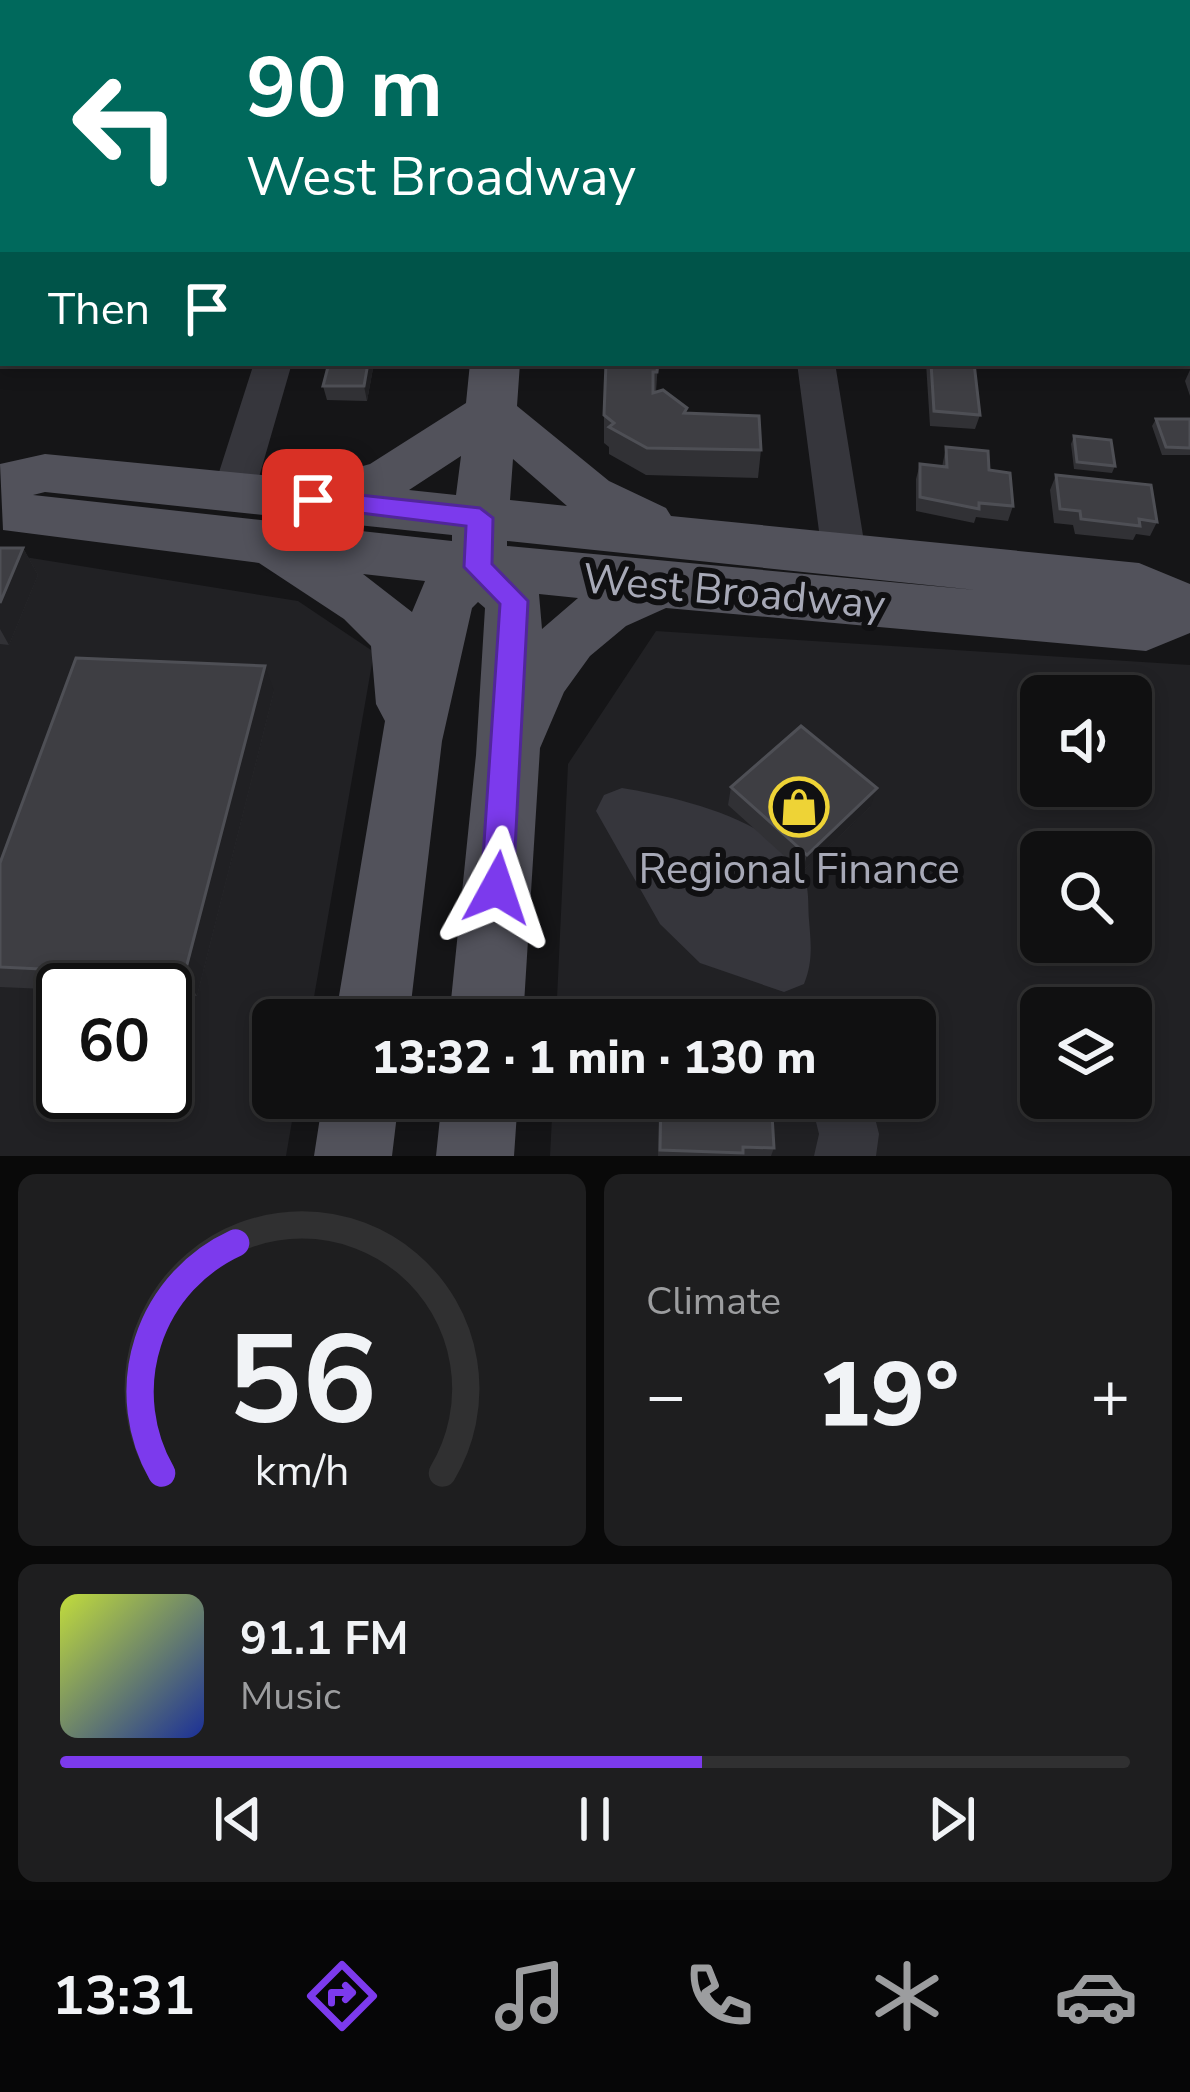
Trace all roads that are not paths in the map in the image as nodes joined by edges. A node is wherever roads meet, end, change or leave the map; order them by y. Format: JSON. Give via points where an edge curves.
{"nodes":[{"id":1,"x":272,"y":366,"type":"edge"},
{"id":2,"x":816,"y":366,"type":"edge"},
{"id":3,"x":493,"y":388,"type":"edge"},
{"id":4,"x":0,"y":484,"type":"edge"},
{"id":5,"x":0,"y":499,"type":"edge"},
{"id":6,"x":313,"y":500,"type":"junction"},
{"id":7,"x":246,"y":516,"type":"junction"},
{"id":8,"x":479,"y":542,"type":"junction"},
{"id":9,"x":844,"y":554,"type":"junction"},
{"id":10,"x":673,"y":562,"type":"junction"},
{"id":11,"x":1188,"y":618,"type":"edge"},
{"id":12,"x":411,"y":741,"type":"junction"},
{"id":13,"x":508,"y":755,"type":"junction"},
{"id":14,"x":784,"y":964,"type":"joint"},
{"id":15,"x":375,"y":999,"type":"edge"},
{"id":16,"x":488,"y":999,"type":"edge"},
{"id":17,"x":359,"y":1119,"type":"edge"},
{"id":18,"x":478,"y":1119,"type":"edge"},
{"id":19,"x":845,"y":1119,"type":"edge"},
{"id":20,"x":353,"y":1156,"type":"edge"},
{"id":21,"x":475,"y":1156,"type":"edge"},
{"id":22,"x":845,"y":1156,"type":"edge"}],
"edges":[{"from":1,"to":7,"type":"street"},
{"from":2,"to":9,"type":"street"},
{"from":3,"to":6,"type":"main road","via":[[388,478]]},
{"from":3,"to":8,"type":"main road"},
{"from":3,"to":10,"type":"main road","via":[[590,495]]},
{"from":4,"to":7,"type":"main road","name":"West Broadway","via":[[45,473]]},
{"from":5,"to":7,"type":"main road","name":"West Broadway","via":[[22,516]]},
{"from":6,"to":7,"type":"main road","name":"West Broadway"},
{"from":6,"to":8,"type":"main road","name":"West Broadway"},
{"from":7,"to":8,"type":"main road","name":"West Broadway"},
{"from":7,"to":12,"type":"main road","via":[[400,637]]},
{"from":8,"to":10,"type":"main road","name":"West Broadway"},
{"from":8,"to":12,"type":"main road","via":[[445,598]]},
{"from":8,"to":13,"type":"main road","via":[[514,601]]},
{"from":9,"to":10,"type":"main road","name":"West Broadway"},
{"from":9,"to":11,"type":"main road","name":"West Broadway","via":[[1138,585]]},
{"from":10,"to":11,"type":"main road","name":"West Broadway","via":[[1145,627]]},
{"from":10,"to":13,"type":"main road","via":[[579,627],[530,696]]},
{"from":12,"to":15,"type":"main road"},
{"from":13,"to":16,"type":"main road"},
{"from":14,"to":14,"type":"street","via":[[720,944],[679,906],[622,811],[697,823],[741,848],[780,886]]},
{"from":17,"to":20,"type":"main road"},
{"from":18,"to":21,"type":"main road"},
{"from":19,"to":22,"type":"street"}]}
